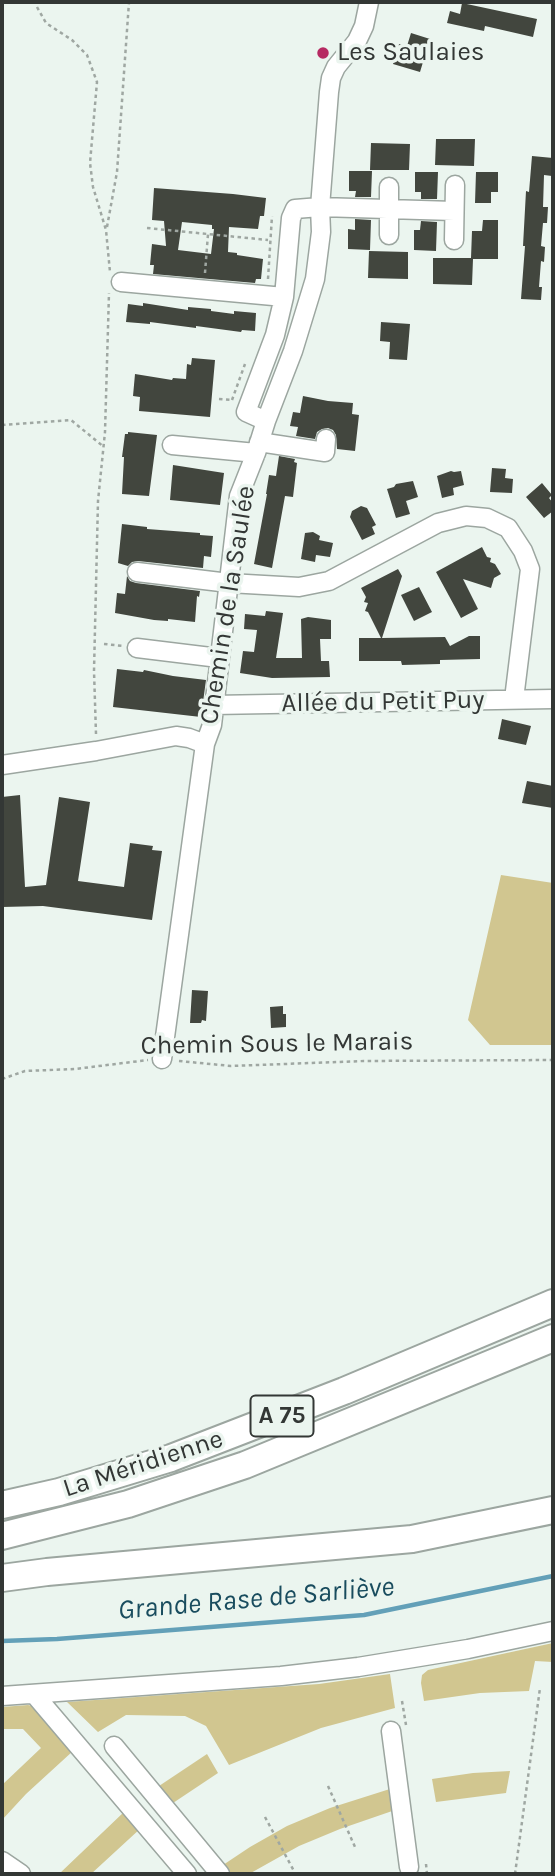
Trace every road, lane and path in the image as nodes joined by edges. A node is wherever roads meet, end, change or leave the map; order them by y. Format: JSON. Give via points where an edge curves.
{"nodes":[{"id":1,"x":129,"y":2,"type":"edge"},
{"id":2,"x":369,"y":2,"type":"edge"},
{"id":3,"x":37,"y":7,"type":"dead end"},
{"id":4,"x":455,"y":185,"type":"dead end"},
{"id":5,"x":389,"y":187,"type":"dead end"},
{"id":6,"x":320,"y":207,"type":"junction"},
{"id":7,"x":389,"y":209,"type":"junction"},
{"id":8,"x":454,"y":211,"type":"junction"},
{"id":9,"x":148,"y":228,"type":"dead end"},
{"id":10,"x":106,"y":230,"type":"junction"},
{"id":11,"x":208,"y":234,"type":"junction"},
{"id":12,"x":389,"y":235,"type":"dead end"},
{"id":13,"x":454,"y":240,"type":"dead end"},
{"id":14,"x":289,"y":242,"type":"junction"},
{"id":15,"x":121,"y":282,"type":"dead end"},
{"id":16,"x":203,"y":290,"type":"junction"},
{"id":17,"x":284,"y":297,"type":"junction"},
{"id":18,"x":266,"y":421,"type":"junction"},
{"id":19,"x":2,"y":425,"type":"edge"},
{"id":20,"x":326,"y":439,"type":"dead end"},
{"id":21,"x":172,"y":445,"type":"dead end"},
{"id":22,"x":104,"y":447,"type":"junction"},
{"id":23,"x":257,"y":447,"type":"junction"},
{"id":24,"x":137,"y":572,"type":"dead end"},
{"id":25,"x":229,"y":583,"type":"junction"},
{"id":26,"x":137,"y":648,"type":"dead end"},
{"id":27,"x":219,"y":658,"type":"junction"},
{"id":28,"x":514,"y":699,"type":"junction"},
{"id":29,"x":553,"y":699,"type":"edge"},
{"id":30,"x":213,"y":705,"type":"junction"},
{"id":31,"x":205,"y":744,"type":"junction"},
{"id":32,"x":96,"y":751,"type":"junction"},
{"id":33,"x":2,"y":765,"type":"edge"},
{"id":34,"x":162,"y":1059,"type":"junction"},
{"id":35,"x":553,"y":1060,"type":"edge"},
{"id":36,"x":2,"y":1079,"type":"edge"},
{"id":37,"x":553,"y":1303,"type":"edge"},
{"id":38,"x":553,"y":1338,"type":"edge"},
{"id":39,"x":2,"y":1505,"type":"edge"},
{"id":40,"x":553,"y":1510,"type":"edge"},
{"id":41,"x":2,"y":1536,"type":"edge"},
{"id":42,"x":2,"y":1578,"type":"edge"},
{"id":43,"x":553,"y":1631,"type":"edge"},
{"id":44,"x":540,"y":1688,"type":"dead end"},
{"id":45,"x":34,"y":1693,"type":"junction"},
{"id":46,"x":2,"y":1696,"type":"edge"},
{"id":47,"x":391,"y":1731,"type":"dead end"},
{"id":48,"x":114,"y":1746,"type":"dead end"},
{"id":49,"x":328,"y":1786,"type":"dead end"},
{"id":50,"x":265,"y":1817,"type":"dead end"},
{"id":51,"x":355,"y":1847,"type":"dead end"},
{"id":52,"x":2,"y":1861,"type":"edge"},
{"id":53,"x":409,"y":1867,"type":"dead end"},
{"id":54,"x":295,"y":1873,"type":"edge"},
{"id":55,"x":21,"y":1874,"type":"edge"},
{"id":56,"x":187,"y":1874,"type":"edge"},
{"id":57,"x":220,"y":1874,"type":"edge"},
{"id":58,"x":515,"y":1874,"type":"edge"}],
"edges":[{"from":1,"to":10,"type":"path","via":[[117,172]]},
{"from":2,"to":6,"type":"street","name":"Chemin de la Saulée","via":[[357,41],[331,78]]},
{"from":3,"to":10,"type":"path","via":[[46,23],[87,55],[97,82],[90,163]]},
{"from":4,"to":8,"type":"street"},
{"from":5,"to":7,"type":"street"},
{"from":6,"to":7,"type":"street"},
{"from":6,"to":14,"type":"street","via":[[295,209]]},
{"from":6,"to":18,"type":"street","name":"Chemin de la Saulée","via":[[315,279]]},
{"from":7,"to":8,"type":"street"},
{"from":7,"to":12,"type":"street"},
{"from":8,"to":13,"type":"street"},
{"from":9,"to":11,"type":"path"},
{"from":10,"to":22,"type":"path","via":[[110,270]]},
{"from":11,"to":14,"type":"path"},
{"from":11,"to":16,"type":"path"},
{"from":14,"to":17,"type":"street"},
{"from":15,"to":16,"type":"street"},
{"from":16,"to":17,"type":"street"},
{"from":17,"to":18,"type":"street","via":[[246,412]]},
{"from":18,"to":23,"type":"street","name":"Chemin de la Saulée"},
{"from":19,"to":22,"type":"path","via":[[71,420]]},
{"from":20,"to":23,"type":"street","via":[[325,452]]},
{"from":21,"to":23,"type":"street"},
{"from":22,"to":32,"type":"path","via":[[98,514]]},
{"from":23,"to":25,"type":"street","name":"Chemin de la Saulée","via":[[239,496]]},
{"from":24,"to":25,"type":"street"},
{"from":25,"to":27,"type":"street","name":"Chemin de la Saulée"},
{"from":25,"to":28,"type":"street","via":[[299,587],[329,581],[438,523],[466,516],[487,518],[508,527],[530,569]]},
{"from":26,"to":27,"type":"street"},
{"from":27,"to":30,"type":"street","name":"Chemin de la Saulée"},
{"from":28,"to":29,"type":"street","name":"Allée du Petit Puy"},
{"from":28,"to":30,"type":"street","name":"Allée du Petit Puy"},
{"from":30,"to":31,"type":"street","name":"Chemin de la Saulée"},
{"from":31,"to":32,"type":"street","via":[[176,736]]},
{"from":31,"to":34,"type":"street","name":"Chemin de la Saulée"},
{"from":32,"to":33,"type":"street"},
{"from":34,"to":35,"type":"path","name":"Chemin Sous le Marais","via":[[231,1066]]},
{"from":34,"to":36,"type":"path","name":"Chemin Sous le Marais","via":[[25,1071]]},
{"from":37,"to":39,"type":"highway","name":"La Méridienne","number":"A 75","via":[[171,1458]]},
{"from":38,"to":41,"type":"highway","name":"La Méridienne","number":"A 75","via":[[244,1465],[128,1504]]},
{"from":40,"to":42,"type":"highway","via":[[412,1539]]},
{"from":43,"to":45,"type":"street","via":[[358,1667]]},
{"from":44,"to":58,"type":"path"},
{"from":45,"to":46,"type":"street"},
{"from":45,"to":56,"type":"street"},
{"from":47,"to":53,"type":"street"},
{"from":48,"to":57,"type":"street"},
{"from":49,"to":51,"type":"path"},
{"from":50,"to":54,"type":"path"},
{"from":52,"to":55,"type":"street"}]}
